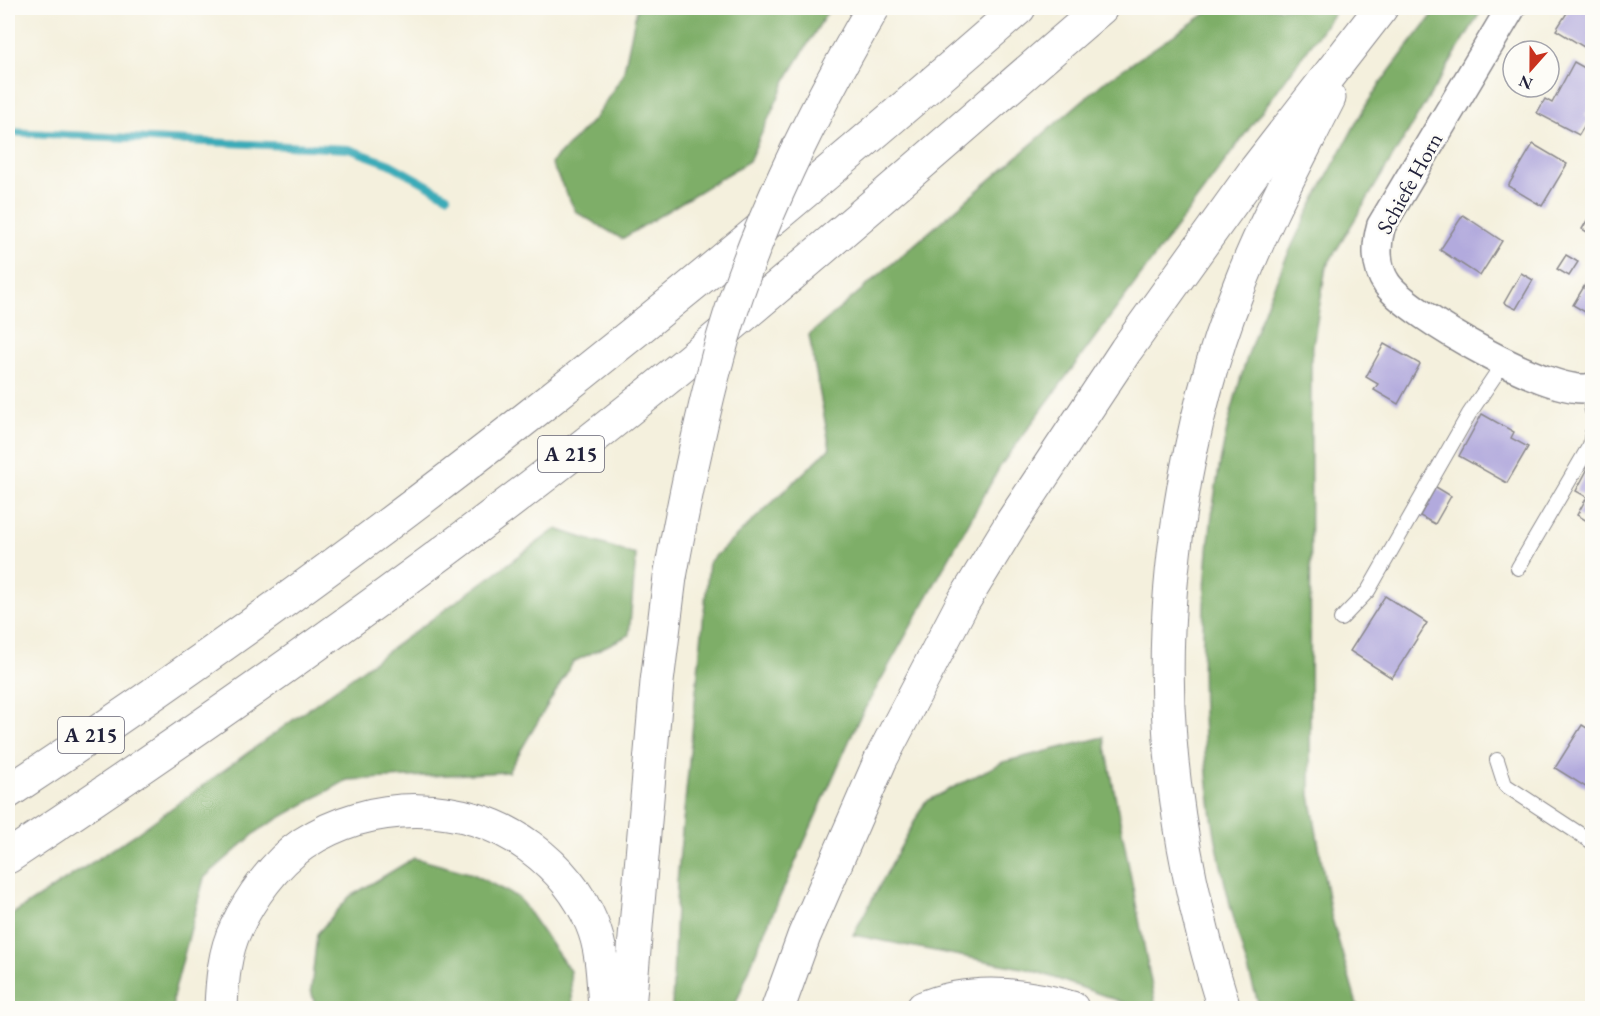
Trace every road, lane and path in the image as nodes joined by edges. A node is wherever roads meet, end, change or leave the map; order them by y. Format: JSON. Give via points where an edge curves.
{"nodes":[{"id":1,"x":873,"y":8,"type":"edge"},
{"id":2,"x":1019,"y":8,"type":"edge"},
{"id":3,"x":1101,"y":8,"type":"edge"},
{"id":4,"x":1382,"y":8,"type":"edge"},
{"id":5,"x":1511,"y":8,"type":"edge"},
{"id":6,"x":1360,"y":35,"type":"junction"},
{"id":7,"x":1504,"y":363,"type":"junction"},
{"id":8,"x":1591,"y":395,"type":"edge"},
{"id":9,"x":1593,"y":433,"type":"edge"},
{"id":10,"x":1518,"y":568,"type":"dead end"},
{"id":11,"x":1341,"y":619,"type":"dead end"},
{"id":12,"x":1497,"y":760,"type":"dead end"},
{"id":13,"x":8,"y":792,"type":"edge"},
{"id":14,"x":1593,"y":842,"type":"edge"},
{"id":15,"x":8,"y":857,"type":"edge"},
{"id":16,"x":221,"y":1008,"type":"edge"},
{"id":17,"x":605,"y":1008,"type":"edge"},
{"id":18,"x":630,"y":1008,"type":"edge"},
{"id":19,"x":778,"y":1008,"type":"edge"},
{"id":20,"x":924,"y":1008,"type":"edge"},
{"id":21,"x":1072,"y":1008,"type":"edge"},
{"id":22,"x":1224,"y":1008,"type":"edge"}],
"edges":[{"from":1,"to":18,"type":"highway","bridge":true,"via":[[818,106],[748,265],[724,336],[692,460],[670,577],[657,682]]},
{"from":2,"to":13,"type":"highway","number":"A 215","via":[[866,141],[540,408],[276,606]]},
{"from":3,"to":15,"type":"highway","number":"A 215","via":[[772,291],[553,469],[202,727]]},
{"from":4,"to":6,"type":"highway"},
{"from":5,"to":7,"type":"street","name":"Schiefe Horn","via":[[1381,226],[1377,241],[1380,270],[1396,294]]},
{"from":6,"to":19,"type":"highway","via":[[1256,169],[1132,340],[962,604],[881,759],[804,936]]},
{"from":6,"to":22,"type":"highway","via":[[1239,287],[1216,353],[1176,531],[1169,653],[1170,737],[1190,876]]},
{"from":7,"to":8,"type":"street","name":"Schiefe Horn"},
{"from":7,"to":11,"type":"lane","via":[[1469,414],[1368,591]]},
{"from":9,"to":10,"type":"lane","via":[[1590,445]]},
{"from":12,"to":14,"type":"lane","via":[[1505,785]]},
{"from":16,"to":17,"type":"highway","via":[[235,929],[272,874],[303,844],[338,826],[365,816],[401,810],[441,811],[477,820],[513,835],[562,874],[593,924],[602,956]]},
{"from":20,"to":21,"type":"highway","via":[[969,996],[1011,995]]}]}
